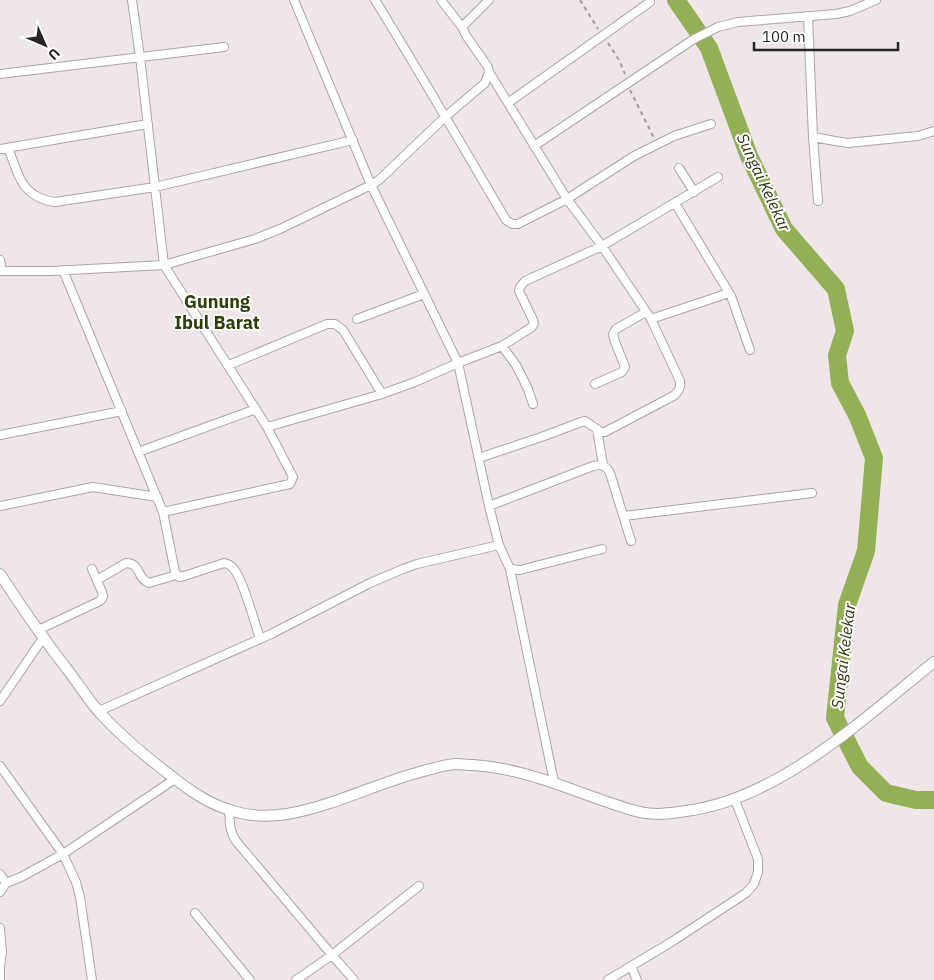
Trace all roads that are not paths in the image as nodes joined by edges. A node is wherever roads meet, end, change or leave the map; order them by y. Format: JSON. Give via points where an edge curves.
{"nodes":[{"id":1,"x":132,"y":0,"type":"edge"},
{"id":2,"x":294,"y":0,"type":"edge"},
{"id":3,"x":375,"y":0,"type":"edge"},
{"id":4,"x":441,"y":0,"type":"edge"},
{"id":5,"x":490,"y":0,"type":"edge"},
{"id":6,"x":876,"y":0,"type":"edge"},
{"id":7,"x":650,"y":2,"type":"dead end"},
{"id":8,"x":808,"y":16,"type":"junction"},
{"id":9,"x":462,"y":27,"type":"junction"},
{"id":10,"x":224,"y":47,"type":"dead end"},
{"id":11,"x":140,"y":57,"type":"junction"},
{"id":12,"x":489,"y":72,"type":"junction"},
{"id":13,"x":1,"y":73,"type":"edge"},
{"id":14,"x":508,"y":103,"type":"junction"},
{"id":15,"x":445,"y":117,"type":"junction"},
{"id":16,"x":148,"y":124,"type":"junction"},
{"id":17,"x":711,"y":124,"type":"dead end"},
{"id":18,"x":934,"y":131,"type":"edge"},
{"id":19,"x":813,"y":137,"type":"junction"},
{"id":20,"x":353,"y":140,"type":"junction"},
{"id":21,"x":534,"y":146,"type":"junction"},
{"id":22,"x":2,"y":147,"type":"edge"},
{"id":23,"x":678,"y":168,"type":"dead end"},
{"id":24,"x":718,"y":177,"type":"dead end"},
{"id":25,"x":371,"y":185,"type":"junction"},
{"id":26,"x":155,"y":187,"type":"junction"},
{"id":27,"x":694,"y":192,"type":"junction"},
{"id":28,"x":567,"y":199,"type":"junction"},
{"id":29,"x":818,"y":201,"type":"dead end"},
{"id":30,"x":674,"y":203,"type":"junction"},
{"id":31,"x":602,"y":246,"type":"junction"},
{"id":32,"x":0,"y":260,"type":"edge"},
{"id":33,"x":164,"y":265,"type":"junction"},
{"id":34,"x":63,"y":270,"type":"junction"},
{"id":35,"x":1,"y":271,"type":"edge"},
{"id":36,"x":729,"y":293,"type":"junction"},
{"id":37,"x":424,"y":294,"type":"junction"},
{"id":38,"x":646,"y":312,"type":"junction"},
{"id":39,"x":357,"y":319,"type":"dead end"},
{"id":40,"x":650,"y":319,"type":"junction"},
{"id":41,"x":502,"y":346,"type":"junction"},
{"id":42,"x":750,"y":350,"type":"dead end"},
{"id":43,"x":458,"y":363,"type":"junction"},
{"id":44,"x":228,"y":365,"type":"junction"},
{"id":45,"x":596,"y":384,"type":"dead end"},
{"id":46,"x":382,"y":394,"type":"junction"},
{"id":47,"x":533,"y":404,"type":"dead end"},
{"id":48,"x":256,"y":409,"type":"junction"},
{"id":49,"x":122,"y":411,"type":"junction"},
{"id":50,"x":267,"y":427,"type":"junction"},
{"id":51,"x":597,"y":429,"type":"junction"},
{"id":52,"x":0,"y":435,"type":"edge"},
{"id":53,"x":138,"y":452,"type":"junction"},
{"id":54,"x":479,"y":458,"type":"junction"},
{"id":55,"x":603,"y":465,"type":"junction"},
{"id":56,"x":812,"y":493,"type":"dead end"},
{"id":57,"x":157,"y":497,"type":"junction"},
{"id":58,"x":0,"y":506,"type":"edge"},
{"id":59,"x":489,"y":506,"type":"junction"},
{"id":60,"x":163,"y":512,"type":"junction"},
{"id":61,"x":624,"y":516,"type":"junction"},
{"id":62,"x":631,"y":541,"type":"dead end"},
{"id":63,"x":499,"y":545,"type":"junction"},
{"id":64,"x":602,"y":549,"type":"dead end"},
{"id":65,"x":92,"y":568,"type":"dead end"},
{"id":66,"x":510,"y":568,"type":"junction"},
{"id":67,"x":0,"y":574,"type":"edge"},
{"id":68,"x":176,"y":575,"type":"junction"},
{"id":69,"x":97,"y":580,"type":"junction"},
{"id":70,"x":41,"y":634,"type":"junction"},
{"id":71,"x":260,"y":639,"type":"junction"},
{"id":72,"x":934,"y":662,"type":"edge"},
{"id":73,"x":0,"y":702,"type":"edge"},
{"id":74,"x":98,"y":711,"type":"junction"},
{"id":75,"x":0,"y":766,"type":"edge"},
{"id":76,"x":175,"y":779,"type":"junction"},
{"id":77,"x":554,"y":782,"type":"junction"},
{"id":78,"x":734,"y":800,"type":"junction"},
{"id":79,"x":229,"y":810,"type":"junction"},
{"id":80,"x":63,"y":854,"type":"junction"},
{"id":81,"x":0,"y":874,"type":"edge"},
{"id":82,"x":6,"y":883,"type":"junction"},
{"id":83,"x":419,"y":886,"type":"dead end"},
{"id":84,"x":0,"y":892,"type":"edge"},
{"id":85,"x":196,"y":913,"type":"dead end"},
{"id":86,"x":0,"y":928,"type":"edge"},
{"id":87,"x":332,"y":955,"type":"junction"},
{"id":88,"x":631,"y":966,"type":"junction"},
{"id":89,"x":0,"y":980,"type":"edge"},
{"id":90,"x":92,"y":980,"type":"edge"},
{"id":91,"x":250,"y":980,"type":"edge"},
{"id":92,"x":296,"y":980,"type":"edge"},
{"id":93,"x":354,"y":980,"type":"edge"},
{"id":94,"x":608,"y":980,"type":"edge"},
{"id":95,"x":637,"y":980,"type":"edge"}],
"edges":[{"from":1,"to":11,"type":"street"},
{"from":2,"to":20,"type":"street"},
{"from":3,"to":15,"type":"street"},
{"from":4,"to":9,"type":"street"},
{"from":5,"to":9,"type":"street"},
{"from":6,"to":8,"type":"street","via":[[842,13]]},
{"from":7,"to":14,"type":"street"},
{"from":8,"to":19,"type":"street"},
{"from":8,"to":21,"type":"street","via":[[738,22],[718,27],[694,39]]},
{"from":9,"to":12,"type":"street"},
{"from":10,"to":11,"type":"street"},
{"from":11,"to":13,"type":"street"},
{"from":11,"to":16,"type":"street"},
{"from":12,"to":14,"type":"street"},
{"from":12,"to":15,"type":"street","via":[[485,82]]},
{"from":14,"to":21,"type":"street"},
{"from":15,"to":25,"type":"street"},
{"from":15,"to":28,"type":"street","via":[[509,223],[518,224]]},
{"from":16,"to":22,"type":"street"},
{"from":16,"to":26,"type":"street"},
{"from":17,"to":28,"type":"street","via":[[657,144]]},
{"from":18,"to":19,"type":"street","via":[[918,136],[848,142]]},
{"from":19,"to":29,"type":"street"},
{"from":20,"to":25,"type":"street"},
{"from":20,"to":26,"type":"street"},
{"from":21,"to":28,"type":"street"},
{"from":22,"to":26,"type":"street","via":[[23,185],[46,201],[62,202]]},
{"from":23,"to":27,"type":"street"},
{"from":24,"to":27,"type":"street"},
{"from":25,"to":33,"type":"street","via":[[255,239]]},
{"from":25,"to":37,"type":"street"},
{"from":26,"to":33,"type":"street"},
{"from":27,"to":30,"type":"street"},
{"from":28,"to":31,"type":"street"},
{"from":30,"to":31,"type":"street"},
{"from":30,"to":36,"type":"street"},
{"from":31,"to":38,"type":"street"},
{"from":31,"to":41,"type":"street","via":[[525,280],[520,291],[534,323],[530,330]]},
{"from":32,"to":35,"type":"street"},
{"from":33,"to":34,"type":"street"},
{"from":33,"to":44,"type":"street"},
{"from":34,"to":35,"type":"street"},
{"from":34,"to":49,"type":"street"},
{"from":36,"to":40,"type":"street"},
{"from":36,"to":42,"type":"street"},
{"from":37,"to":39,"type":"street"},
{"from":37,"to":43,"type":"street"},
{"from":38,"to":40,"type":"street"},
{"from":38,"to":45,"type":"street","via":[[613,334],[626,367],[624,370]]},
{"from":40,"to":51,"type":"street","via":[[680,381],[679,390],[605,432]]},
{"from":41,"to":43,"type":"street"},
{"from":41,"to":47,"type":"street","via":[[516,365]]},
{"from":43,"to":46,"type":"street"},
{"from":43,"to":54,"type":"street"},
{"from":44,"to":46,"type":"street","via":[[327,324],[335,324],[343,330]]},
{"from":44,"to":48,"type":"street"},
{"from":46,"to":50,"type":"street"},
{"from":48,"to":50,"type":"street"},
{"from":48,"to":53,"type":"street"},
{"from":49,"to":52,"type":"street"},
{"from":49,"to":53,"type":"street"},
{"from":50,"to":60,"type":"street","via":[[292,474],[290,484]]},
{"from":51,"to":54,"type":"street","via":[[585,421]]},
{"from":51,"to":55,"type":"street"},
{"from":53,"to":57,"type":"street"},
{"from":54,"to":59,"type":"street"},
{"from":55,"to":59,"type":"street"},
{"from":55,"to":61,"type":"street","via":[[610,472]]},
{"from":56,"to":61,"type":"street"},
{"from":57,"to":58,"type":"street","via":[[94,487]]},
{"from":57,"to":60,"type":"street"},
{"from":59,"to":63,"type":"street"},
{"from":60,"to":68,"type":"street"},
{"from":61,"to":62,"type":"street"},
{"from":63,"to":66,"type":"street"},
{"from":63,"to":71,"type":"street","via":[[403,569]]},
{"from":64,"to":66,"type":"street","via":[[520,570]]},
{"from":65,"to":69,"type":"street"},
{"from":66,"to":77,"type":"street"},
{"from":67,"to":70,"type":"street"},
{"from":68,"to":69,"type":"street","via":[[149,583],[141,577],[135,565],[126,563]]},
{"from":68,"to":71,"type":"street","via":[[180,577],[230,564],[240,578]]},
{"from":69,"to":70,"type":"street","via":[[103,597],[100,600]]},
{"from":70,"to":73,"type":"street"},
{"from":70,"to":74,"type":"street"},
{"from":71,"to":74,"type":"street"},
{"from":72,"to":78,"type":"street","via":[[837,740],[790,771]]},
{"from":74,"to":76,"type":"street","via":[[131,744]]},
{"from":75,"to":80,"type":"street"},
{"from":76,"to":79,"type":"street","via":[[211,803]]},
{"from":76,"to":80,"type":"street"},
{"from":77,"to":78,"type":"street","via":[[633,811],[653,815],[699,810]]},
{"from":77,"to":79,"type":"street","via":[[513,770],[456,764],[405,776],[286,814],[260,816]]},
{"from":78,"to":88,"type":"street","via":[[758,859],[754,884],[730,904]]},
{"from":79,"to":87,"type":"street","via":[[230,829],[236,841]]},
{"from":80,"to":82,"type":"street"},
{"from":80,"to":90,"type":"street","via":[[80,896]]},
{"from":81,"to":82,"type":"street"},
{"from":82,"to":84,"type":"street"},
{"from":83,"to":87,"type":"street"},
{"from":85,"to":91,"type":"street"},
{"from":86,"to":89,"type":"street"},
{"from":87,"to":92,"type":"street"},
{"from":87,"to":93,"type":"street"},
{"from":88,"to":94,"type":"street"},
{"from":88,"to":95,"type":"street"}]}
